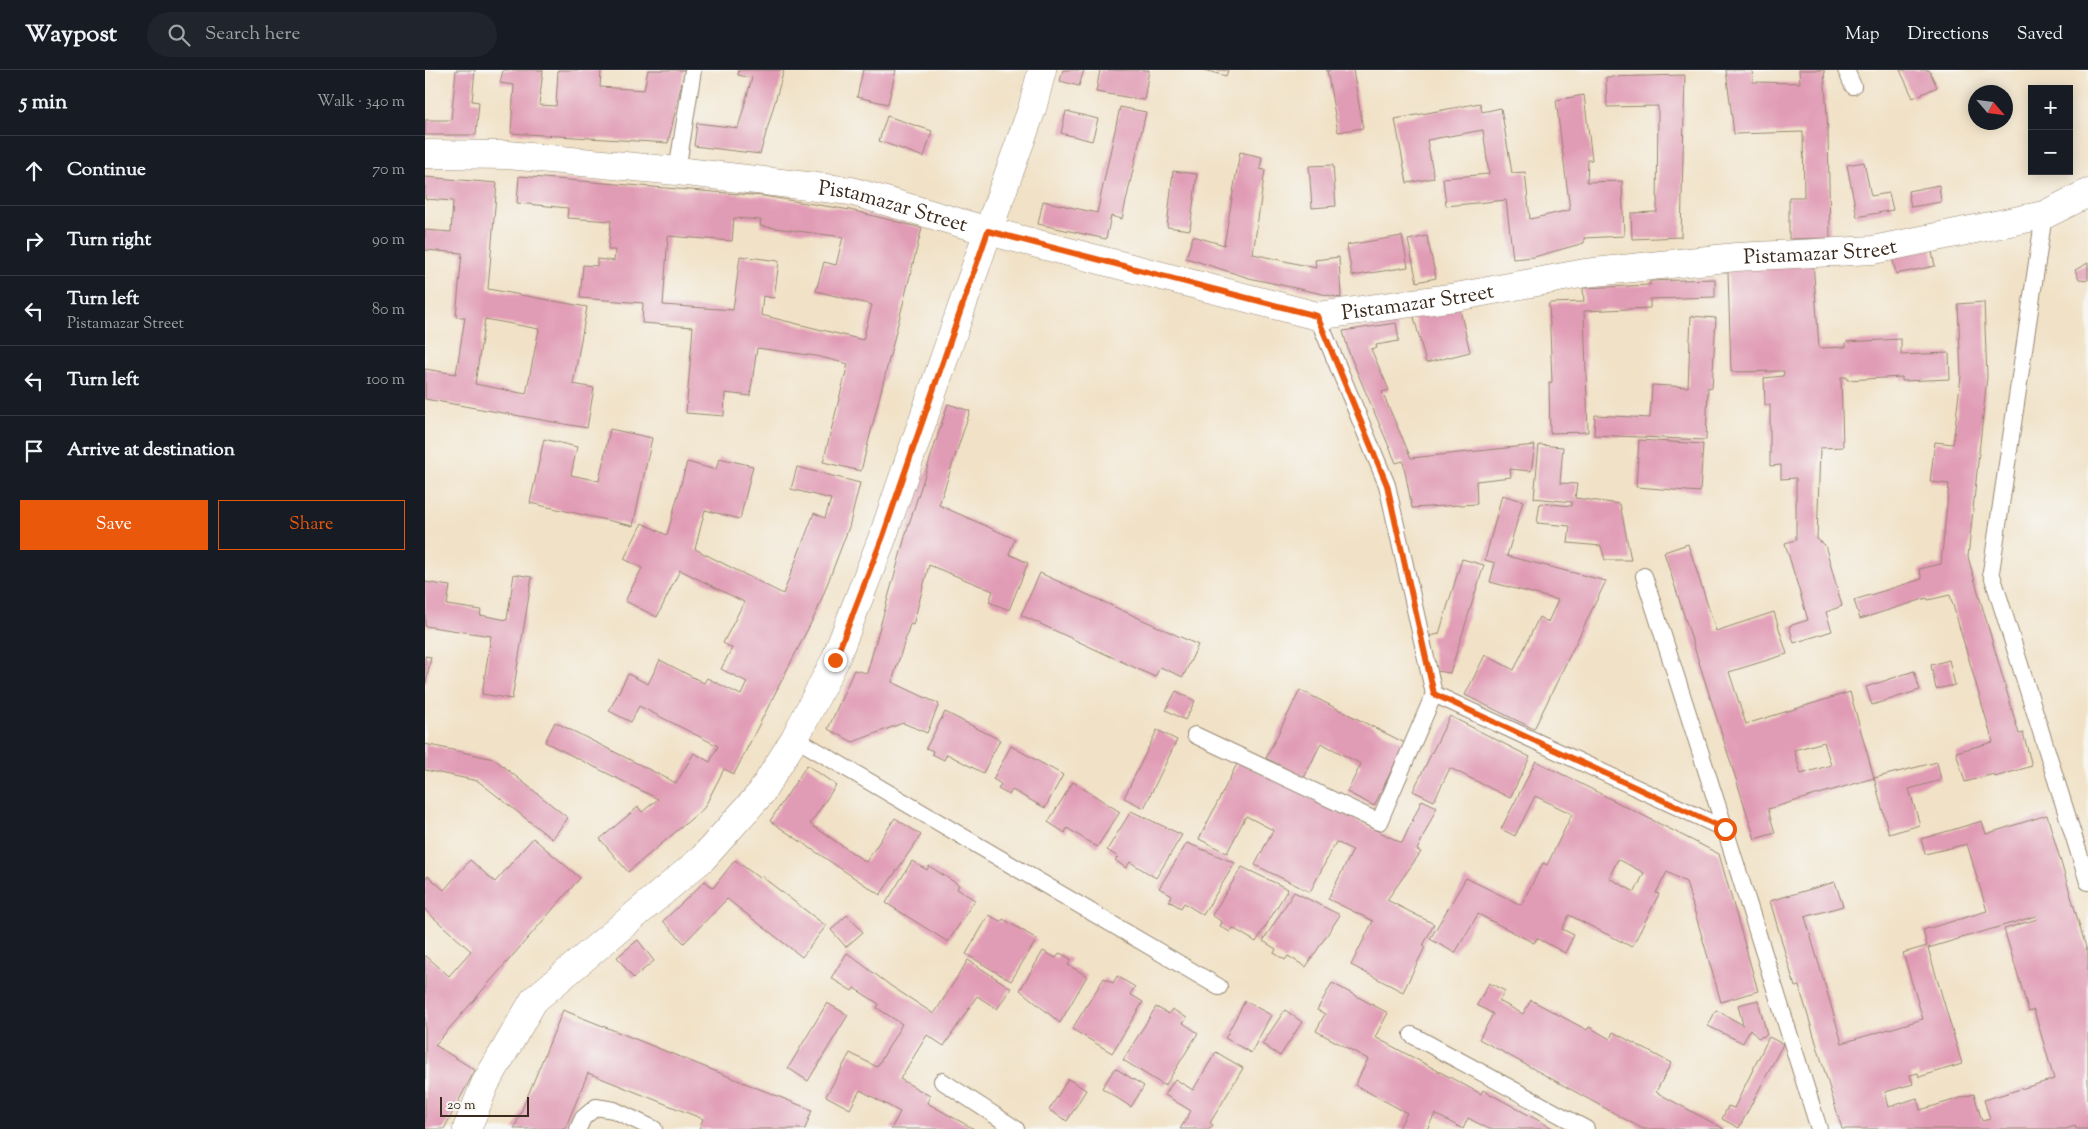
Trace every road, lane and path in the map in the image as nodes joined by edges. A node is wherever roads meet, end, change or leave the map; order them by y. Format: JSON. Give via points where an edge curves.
{"nodes":[{"id":1,"x":693,"y":70,"type":"edge"},
{"id":2,"x":1042,"y":70,"type":"edge"},
{"id":3,"x":1846,"y":70,"type":"edge"},
{"id":4,"x":1853,"y":86,"type":"dead end"},
{"id":5,"x":425,"y":154,"type":"edge"},
{"id":6,"x":677,"y":170,"type":"junction"},
{"id":7,"x":2088,"y":192,"type":"edge"},
{"id":8,"x":2044,"y":215,"type":"junction"},
{"id":9,"x":988,"y":231,"type":"junction"},
{"id":10,"x":1317,"y":316,"type":"junction"},
{"id":11,"x":1644,"y":576,"type":"dead end"},
{"id":12,"x":1434,"y":694,"type":"junction"},
{"id":13,"x":1195,"y":735,"type":"dead end"},
{"id":14,"x":795,"y":738,"type":"junction"},
{"id":15,"x":1725,"y":829,"type":"junction"},
{"id":16,"x":2088,"y":882,"type":"edge"},
{"id":17,"x":1219,"y":987,"type":"dead end"},
{"id":18,"x":1412,"y":1035,"type":"dead end"},
{"id":19,"x":943,"y":1081,"type":"dead end"},
{"id":20,"x":467,"y":1129,"type":"edge"},
{"id":21,"x":578,"y":1129,"type":"edge"},
{"id":22,"x":654,"y":1129,"type":"edge"},
{"id":23,"x":1016,"y":1129,"type":"edge"},
{"id":24,"x":1586,"y":1129,"type":"edge"},
{"id":25,"x":1819,"y":1129,"type":"edge"}],
"edges":[{"from":1,"to":6,"type":"lane"},
{"from":2,"to":9,"type":"street","via":[[1033,109]]},
{"from":3,"to":4,"type":"lane"},
{"from":5,"to":6,"type":"street","name":"Pistamazar Street","via":[[508,155]]},
{"from":6,"to":9,"type":"street","name":"Pistamazar Street","via":[[851,191]]},
{"from":7,"to":8,"type":"street","name":"Pistamazar Street"},
{"from":8,"to":10,"type":"street","name":"Pistamazar Street","via":[[1873,250],[1736,256],[1585,273],[1456,298]]},
{"from":8,"to":16,"type":"lane","via":[[1991,572]]},
{"from":9,"to":10,"type":"street","name":"Pistamazar Street"},
{"from":9,"to":14,"type":"street","via":[[883,536],[835,660]]},
{"from":10,"to":12,"type":"lane","via":[[1387,485]]},
{"from":11,"to":15,"type":"lane"},
{"from":12,"to":13,"type":"lane","via":[[1379,822]]},
{"from":12,"to":15,"type":"lane"},
{"from":14,"to":17,"type":"lane"},
{"from":14,"to":20,"type":"street","via":[[761,793],[703,858],[534,1000],[485,1084]]},
{"from":15,"to":25,"type":"lane"},
{"from":18,"to":24,"type":"lane"},
{"from":19,"to":23,"type":"lane"},
{"from":21,"to":22,"type":"lane","via":[[583,1118],[596,1107],[614,1110]]}]}
